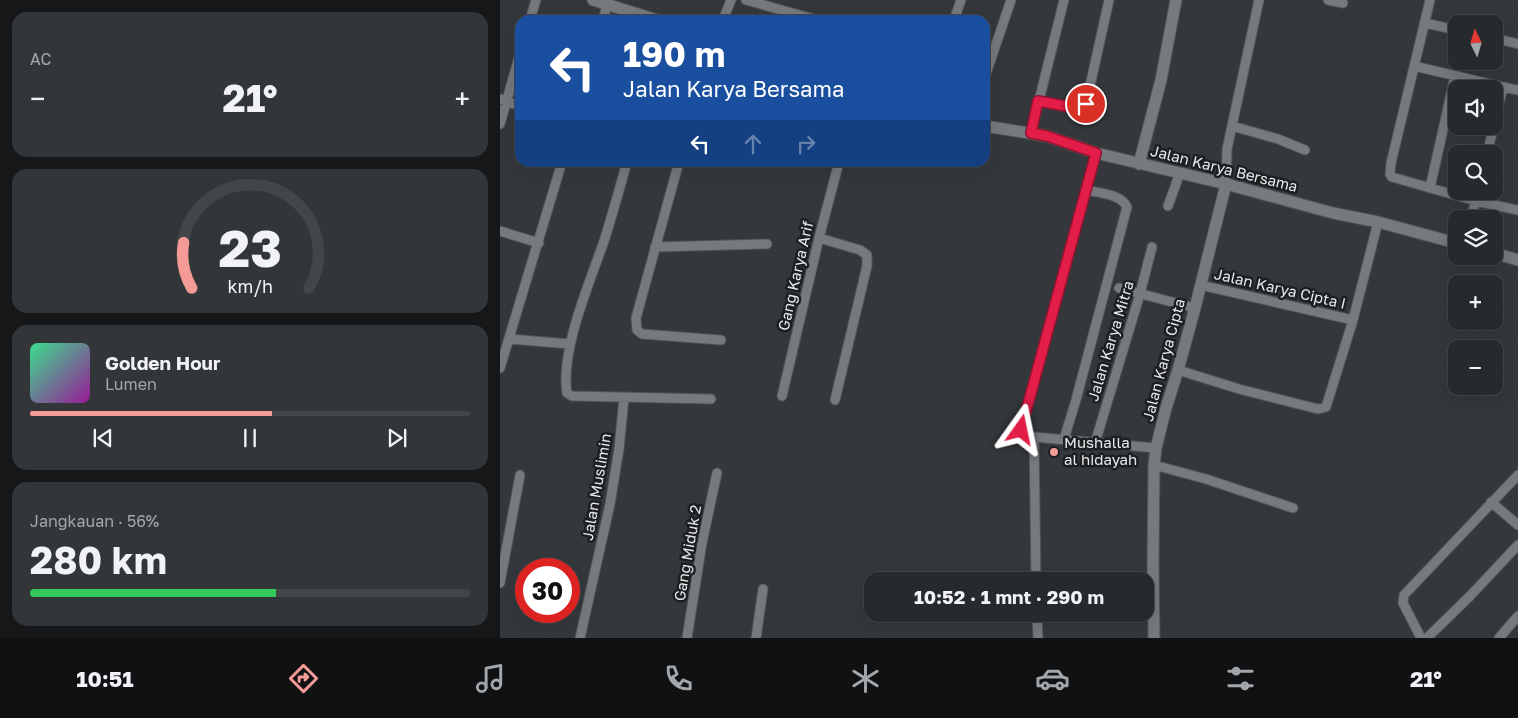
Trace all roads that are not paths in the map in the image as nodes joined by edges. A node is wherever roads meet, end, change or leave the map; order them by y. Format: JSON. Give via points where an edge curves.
{"nodes":[{"id":1,"x":536,"y":0,"type":"edge"},
{"id":2,"x":593,"y":0,"type":"edge"},
{"id":3,"x":731,"y":0,"type":"edge"},
{"id":4,"x":746,"y":0,"type":"edge"},
{"id":5,"x":960,"y":0,"type":"edge"},
{"id":6,"x":1010,"y":0,"type":"edge"},
{"id":7,"x":1064,"y":0,"type":"edge"},
{"id":8,"x":1109,"y":0,"type":"edge"},
{"id":9,"x":1176,"y":0,"type":"edge"},
{"id":10,"x":1259,"y":0,"type":"edge"},
{"id":11,"x":1328,"y":0,"type":"edge"},
{"id":12,"x":1430,"y":0,"type":"edge"},
{"id":13,"x":1343,"y":3,"type":"dead end"},
{"id":14,"x":607,"y":5,"type":"junction"},
{"id":15,"x":532,"y":15,"type":"edge"},
{"id":16,"x":604,"y":15,"type":"edge"},
{"id":17,"x":640,"y":15,"type":"edge"},
{"id":18,"x":725,"y":15,"type":"edge"},
{"id":19,"x":799,"y":15,"type":"edge"},
{"id":20,"x":956,"y":15,"type":"edge"},
{"id":21,"x":1425,"y":23,"type":"junction"},
{"id":22,"x":1448,"y":28,"type":"edge"},
{"id":23,"x":1503,"y":40,"type":"edge"},
{"id":24,"x":1518,"y":44,"type":"edge"},
{"id":25,"x":990,"y":62,"type":"edge"},
{"id":26,"x":1414,"y":66,"type":"junction"},
{"id":27,"x":515,"y":68,"type":"edge"},
{"id":28,"x":1455,"y":76,"type":"junction"},
{"id":29,"x":1472,"y":80,"type":"edge"},
{"id":30,"x":1503,"y":87,"type":"edge"},
{"id":31,"x":1518,"y":90,"type":"edge"},
{"id":32,"x":503,"y":100,"type":"edge"},
{"id":33,"x":1038,"y":101,"type":"junction"},
{"id":34,"x":515,"y":104,"type":"edge"},
{"id":35,"x":500,"y":124,"type":"edge"},
{"id":36,"x":1232,"y":126,"type":"junction"},
{"id":37,"x":990,"y":127,"type":"edge"},
{"id":38,"x":1031,"y":133,"type":"junction"},
{"id":39,"x":1305,"y":150,"type":"dead end"},
{"id":40,"x":1096,"y":153,"type":"junction"},
{"id":41,"x":1139,"y":164,"type":"junction"},
{"id":42,"x":561,"y":167,"type":"edge"},
{"id":43,"x":626,"y":167,"type":"edge"},
{"id":44,"x":678,"y":167,"type":"edge"},
{"id":45,"x":838,"y":167,"type":"edge"},
{"id":46,"x":1180,"y":173,"type":"junction"},
{"id":47,"x":1226,"y":184,"type":"junction"},
{"id":48,"x":1430,"y":188,"type":"junction"},
{"id":49,"x":1086,"y":190,"type":"junction"},
{"id":50,"x":1476,"y":201,"type":"junction"},
{"id":51,"x":1168,"y":206,"type":"dead end"},
{"id":52,"x":1474,"y":210,"type":"edge"},
{"id":53,"x":1518,"y":210,"type":"edge"},
{"id":54,"x":1378,"y":222,"type":"junction"},
{"id":55,"x":500,"y":231,"type":"edge"},
{"id":56,"x":819,"y":238,"type":"junction"},
{"id":57,"x":1448,"y":241,"type":"edge"},
{"id":58,"x":539,"y":244,"type":"junction"},
{"id":59,"x":767,"y":244,"type":"dead end"},
{"id":60,"x":655,"y":246,"type":"junction"},
{"id":61,"x":1152,"y":247,"type":"dead end"},
{"id":62,"x":1503,"y":256,"type":"edge"},
{"id":63,"x":1518,"y":260,"type":"edge"},
{"id":64,"x":1200,"y":285,"type":"junction"},
{"id":65,"x":1119,"y":288,"type":"dead end"},
{"id":66,"x":1140,"y":294,"type":"junction"},
{"id":67,"x":1195,"y":308,"type":"junction"},
{"id":68,"x":1353,"y":320,"type":"junction"},
{"id":69,"x":510,"y":338,"type":"junction"},
{"id":70,"x":721,"y":340,"type":"dead end"},
{"id":71,"x":570,"y":344,"type":"junction"},
{"id":72,"x":500,"y":368,"type":"edge"},
{"id":73,"x":1178,"y":370,"type":"junction"},
{"id":74,"x":782,"y":396,"type":"dead end"},
{"id":75,"x":624,"y":398,"type":"junction"},
{"id":76,"x":710,"y":399,"type":"dead end"},
{"id":77,"x":835,"y":400,"type":"dead end"},
{"id":78,"x":1034,"y":437,"type":"junction"},
{"id":79,"x":1064,"y":439,"type":"junction"},
{"id":80,"x":1095,"y":443,"type":"junction"},
{"id":81,"x":1156,"y":448,"type":"junction"},
{"id":82,"x":1154,"y":465,"type":"junction"},
{"id":83,"x":717,"y":473,"type":"dead end"},
{"id":84,"x":1518,"y":474,"type":"edge"},
{"id":85,"x":520,"y":475,"type":"dead end"},
{"id":86,"x":1491,"y":502,"type":"junction"},
{"id":87,"x":1293,"y":508,"type":"dead end"},
{"id":88,"x":1518,"y":525,"type":"edge"},
{"id":89,"x":1518,"y":545,"type":"edge"},
{"id":90,"x":1036,"y":572,"type":"edge"},
{"id":91,"x":500,"y":583,"type":"edge"},
{"id":92,"x":763,"y":589,"type":"dead end"},
{"id":93,"x":1518,"y":616,"type":"edge"},
{"id":94,"x":1037,"y":622,"type":"edge"},
{"id":95,"x":580,"y":638,"type":"edge"},
{"id":96,"x":687,"y":638,"type":"edge"},
{"id":97,"x":756,"y":638,"type":"edge"},
{"id":98,"x":1038,"y":638,"type":"edge"},
{"id":99,"x":1154,"y":638,"type":"edge"},
{"id":100,"x":1421,"y":638,"type":"edge"},
{"id":101,"x":1427,"y":638,"type":"edge"},
{"id":102,"x":1499,"y":638,"type":"edge"}],
"edges":[{"from":1,"to":15,"type":"street"},
{"from":2,"to":14,"type":"street"},
{"from":3,"to":18,"type":"street"},
{"from":4,"to":19,"type":"street"},
{"from":5,"to":20,"type":"street"},
{"from":6,"to":25,"type":"street"},
{"from":7,"to":33,"type":"street"},
{"from":8,"to":33,"type":"street","via":[[1086,104],[1076,108]]},
{"from":9,"to":41,"type":"street","via":[[1161,80]]},
{"from":10,"to":36,"type":"street"},
{"from":11,"to":13,"type":"street"},
{"from":12,"to":21,"type":"street"},
{"from":14,"to":16,"type":"street"},
{"from":14,"to":17,"type":"street"},
{"from":21,"to":22,"type":"street"},
{"from":21,"to":26,"type":"street"},
{"from":23,"to":24,"type":"street"},
{"from":26,"to":28,"type":"street"},
{"from":26,"to":48,"type":"street","via":[[1390,174]]},
{"from":27,"to":32,"type":"street"},
{"from":28,"to":29,"type":"street"},
{"from":28,"to":48,"type":"street"},
{"from":30,"to":31,"type":"street"},
{"from":32,"to":34,"type":"street"},
{"from":32,"to":35,"type":"street"},
{"from":33,"to":38,"type":"street"},
{"from":36,"to":39,"type":"street"},
{"from":36,"to":47,"type":"street","via":[[1227,149]]},
{"from":37,"to":38,"type":"street","name":"Jalan Karya Bersama"},
{"from":38,"to":40,"type":"street","name":"Jalan Karya Bersama"},
{"from":40,"to":41,"type":"street","name":"Jalan Karya Bersama"},
{"from":40,"to":49,"type":"street"},
{"from":41,"to":46,"type":"street","name":"Jalan Karya Bersama"},
{"from":42,"to":58,"type":"street"},
{"from":43,"to":71,"type":"street"},
{"from":44,"to":60,"type":"street"},
{"from":45,"to":56,"type":"street","name":"Gang Karya Arif"},
{"from":46,"to":47,"type":"street","name":"Jalan Karya Bersama"},
{"from":46,"to":51,"type":"street"},
{"from":47,"to":54,"type":"street","name":"Jalan Karya Bersama"},
{"from":47,"to":64,"type":"street","name":"Jalan Karya Cipta"},
{"from":48,"to":50,"type":"street"},
{"from":49,"to":78,"type":"street","via":[[1021,430]]},
{"from":49,"to":79,"type":"street","via":[[1116,197],[1127,207]]},
{"from":50,"to":52,"type":"street"},
{"from":50,"to":53,"type":"street"},
{"from":54,"to":57,"type":"street","name":"Jalan Karya Bersama"},
{"from":54,"to":68,"type":"street"},
{"from":55,"to":58,"type":"street"},
{"from":56,"to":74,"type":"street","name":"Gang Karya Arif"},
{"from":56,"to":77,"type":"street","via":[[867,255]]},
{"from":58,"to":69,"type":"street"},
{"from":59,"to":60,"type":"street"},
{"from":60,"to":70,"type":"street","via":[[636,318],[637,330],[642,334]]},
{"from":61,"to":66,"type":"street","name":"Jalan Karya Mitra"},
{"from":62,"to":63,"type":"street"},
{"from":64,"to":67,"type":"street","name":"Jalan Karya Cipta"},
{"from":64,"to":68,"type":"street","name":"Jalan Karya Cipta I"},
{"from":65,"to":66,"type":"street"},
{"from":66,"to":67,"type":"street"},
{"from":66,"to":80,"type":"street","name":"Jalan Karya Mitra"},
{"from":67,"to":73,"type":"street","name":"Jalan Karya Cipta"},
{"from":68,"to":73,"type":"street","via":[[1326,407],[1322,409]]},
{"from":69,"to":71,"type":"street"},
{"from":69,"to":72,"type":"street"},
{"from":71,"to":75,"type":"street","via":[[566,365],[569,395]]},
{"from":73,"to":81,"type":"street","name":"Jalan Karya Cipta"},
{"from":75,"to":76,"type":"street"},
{"from":75,"to":95,"type":"street","name":"Jalan Muslimin","via":[[610,504]]},
{"from":78,"to":79,"type":"street"},
{"from":78,"to":90,"type":"street"},
{"from":79,"to":80,"type":"street"},
{"from":80,"to":81,"type":"street"},
{"from":81,"to":82,"type":"street","name":"Jalan Karya Cipta"},
{"from":82,"to":87,"type":"street"},
{"from":82,"to":99,"type":"street","name":"Jalan Karya Cipta"},
{"from":83,"to":96,"type":"street","name":"Gang Miduk 2"},
{"from":84,"to":86,"type":"street"},
{"from":85,"to":91,"type":"street"},
{"from":86,"to":88,"type":"street"},
{"from":86,"to":100,"type":"street","via":[[1404,595],[1403,603]]},
{"from":89,"to":101,"type":"street"},
{"from":92,"to":97,"type":"street"},
{"from":93,"to":102,"type":"street"},
{"from":94,"to":98,"type":"street"}]}
